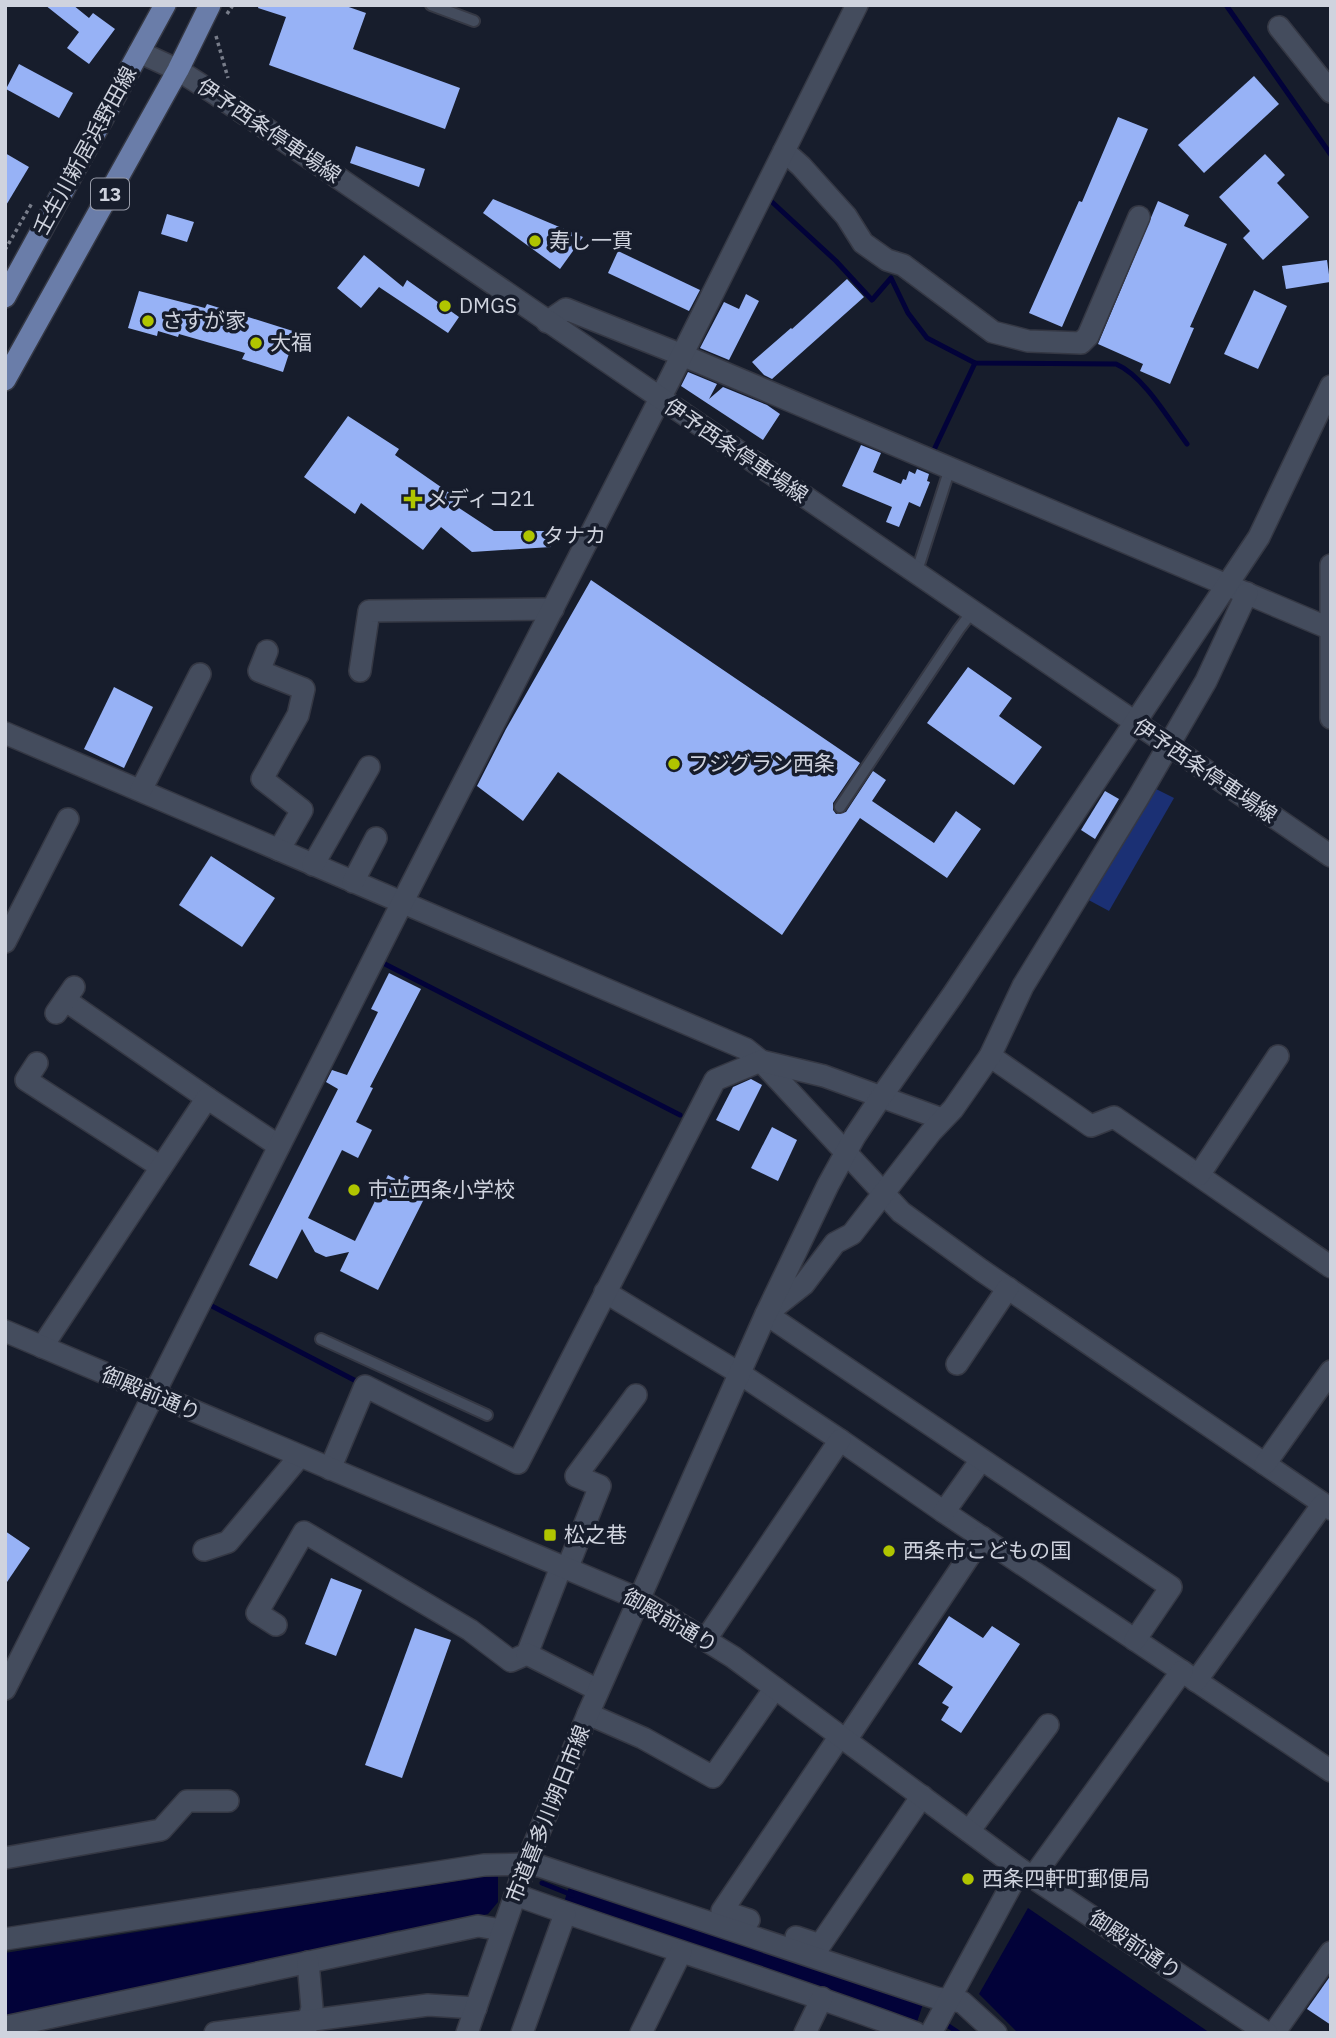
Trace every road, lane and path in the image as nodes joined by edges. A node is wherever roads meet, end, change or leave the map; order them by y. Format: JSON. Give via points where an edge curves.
{"nodes":[{"id":1,"x":165,"y":5,"type":"edge"},
{"id":2,"x":210,"y":5,"type":"edge"},
{"id":3,"x":233,"y":5,"type":"edge"},
{"id":4,"x":431,"y":5,"type":"edge"},
{"id":5,"x":857,"y":5,"type":"edge"},
{"id":6,"x":474,"y":21,"type":"dead end"},
{"id":7,"x":221,"y":24,"type":"dead end"},
{"id":8,"x":1279,"y":27,"type":"dead end"},
{"id":9,"x":215,"y":33,"type":"dead end"},
{"id":10,"x":139,"y":52,"type":"junction"},
{"id":11,"x":178,"y":70,"type":"junction"},
{"id":12,"x":227,"y":77,"type":"dead end"},
{"id":13,"x":1331,"y":92,"type":"edge"},
{"id":14,"x":784,"y":151,"type":"junction"},
{"id":15,"x":1139,"y":217,"type":"dead end"},
{"id":16,"x":5,"y":297,"type":"edge"},
{"id":17,"x":547,"y":322,"type":"junction"},
{"id":18,"x":682,"y":355,"type":"junction"},
{"id":19,"x":5,"y":380,"type":"edge"},
{"id":20,"x":1331,"y":386,"type":"edge"},
{"id":21,"x":660,"y":399,"type":"junction"},
{"id":22,"x":950,"y":468,"type":"junction"},
{"id":23,"x":1331,"y":565,"type":"edge"},
{"id":24,"x":916,"y":574,"type":"junction"},
{"id":25,"x":1237,"y":589,"type":"junction"},
{"id":26,"x":553,"y":609,"type":"junction"},
{"id":27,"x":972,"y":612,"type":"junction"},
{"id":28,"x":1330,"y":628,"type":"edge"},
{"id":29,"x":267,"y":651,"type":"dead end"},
{"id":30,"x":360,"y":671,"type":"dead end"},
{"id":31,"x":200,"y":674,"type":"dead end"},
{"id":32,"x":1331,"y":718,"type":"edge"},
{"id":33,"x":1134,"y":723,"type":"junction"},
{"id":34,"x":5,"y":733,"type":"edge"},
{"id":35,"x":1168,"y":746,"type":"junction"},
{"id":36,"x":369,"y":767,"type":"dead end"},
{"id":37,"x":141,"y":790,"type":"junction"},
{"id":38,"x":840,"y":807,"type":"dead end"},
{"id":39,"x":68,"y":818,"type":"dead end"},
{"id":40,"x":376,"y":838,"type":"dead end"},
{"id":41,"x":279,"y":850,"type":"junction"},
{"id":42,"x":1331,"y":856,"type":"edge"},
{"id":43,"x":313,"y":865,"type":"junction"},
{"id":44,"x":353,"y":882,"type":"junction"},
{"id":45,"x":402,"y":903,"type":"junction"},
{"id":46,"x":7,"y":933,"type":"edge"},
{"id":47,"x":65,"y":1000,"type":"dead end"},
{"id":48,"x":990,"y":1056,"type":"junction"},
{"id":49,"x":1278,"y":1056,"type":"dead end"},
{"id":50,"x":761,"y":1061,"type":"junction"},
{"id":51,"x":37,"y":1063,"type":"dead end"},
{"id":52,"x":881,"y":1097,"type":"junction"},
{"id":53,"x":207,"y":1098,"type":"junction"},
{"id":54,"x":942,"y":1119,"type":"junction"},
{"id":55,"x":279,"y":1146,"type":"junction"},
{"id":56,"x":846,"y":1151,"type":"junction"},
{"id":57,"x":161,"y":1167,"type":"junction"},
{"id":58,"x":1199,"y":1175,"type":"junction"},
{"id":59,"x":884,"y":1193,"type":"junction"},
{"id":60,"x":1331,"y":1267,"type":"edge"},
{"id":61,"x":1008,"y":1288,"type":"junction"},
{"id":62,"x":605,"y":1292,"type":"junction"},
{"id":63,"x":766,"y":1314,"type":"junction"},
{"id":64,"x":5,"y":1331,"type":"edge"},
{"id":65,"x":321,"y":1339,"type":"dead end"},
{"id":66,"x":42,"y":1347,"type":"junction"},
{"id":67,"x":374,"y":1364,"type":"junction"},
{"id":68,"x":957,"y":1364,"type":"dead end"},
{"id":69,"x":1331,"y":1371,"type":"edge"},
{"id":70,"x":739,"y":1373,"type":"junction"},
{"id":71,"x":365,"y":1386,"type":"junction"},
{"id":72,"x":155,"y":1395,"type":"junction"},
{"id":73,"x":636,"y":1395,"type":"dead end"},
{"id":74,"x":487,"y":1415,"type":"dead end"},
{"id":75,"x":840,"y":1440,"type":"junction"},
{"id":76,"x":300,"y":1457,"type":"junction"},
{"id":77,"x":981,"y":1460,"type":"junction"},
{"id":78,"x":1265,"y":1464,"type":"junction"},
{"id":79,"x":330,"y":1469,"type":"junction"},
{"id":80,"x":1327,"y":1506,"type":"edge"},
{"id":81,"x":944,"y":1512,"type":"junction"},
{"id":82,"x":982,"y":1537,"type":"junction"},
{"id":83,"x":204,"y":1550,"type":"dead end"},
{"id":84,"x":564,"y":1568,"type":"junction"},
{"id":85,"x":639,"y":1599,"type":"junction"},
{"id":86,"x":276,"y":1625,"type":"dead end"},
{"id":87,"x":706,"y":1639,"type":"junction"},
{"id":88,"x":1135,"y":1640,"type":"junction"},
{"id":89,"x":527,"y":1654,"type":"junction"},
{"id":90,"x":12,"y":1659,"type":"edge"},
{"id":91,"x":1189,"y":1676,"type":"junction"},
{"id":92,"x":775,"y":1688,"type":"junction"},
{"id":93,"x":5,"y":1689,"type":"edge"},
{"id":94,"x":598,"y":1690,"type":"junction"},
{"id":95,"x":588,"y":1714,"type":"junction"},
{"id":96,"x":1048,"y":1726,"type":"dead end"},
{"id":97,"x":843,"y":1738,"type":"junction"},
{"id":98,"x":1331,"y":1771,"type":"edge"},
{"id":99,"x":922,"y":1796,"type":"junction"},
{"id":100,"x":228,"y":1801,"type":"dead end"},
{"id":101,"x":969,"y":1831,"type":"junction"},
{"id":102,"x":5,"y":1858,"type":"edge"},
{"id":103,"x":526,"y":1864,"type":"junction"},
{"id":104,"x":1026,"y":1873,"type":"junction"},
{"id":105,"x":516,"y":1895,"type":"junction"},
{"id":106,"x":565,"y":1914,"type":"junction"},
{"id":107,"x":502,"y":1930,"type":"junction"},
{"id":108,"x":5,"y":1939,"type":"edge"},
{"id":109,"x":681,"y":1952,"type":"junction"},
{"id":110,"x":1331,"y":1952,"type":"edge"},
{"id":111,"x":308,"y":1962,"type":"junction"},
{"id":112,"x":822,"y":1998,"type":"junction"},
{"id":113,"x":476,"y":2008,"type":"junction"},
{"id":114,"x":935,"y":2019,"type":"edge"},
{"id":115,"x":62,"y":2024,"type":"edge"},
{"id":116,"x":5,"y":2027,"type":"edge"},
{"id":117,"x":307,"y":2027,"type":"edge"},
{"id":118,"x":215,"y":2033,"type":"edge"},
{"id":119,"x":467,"y":2033,"type":"edge"},
{"id":120,"x":522,"y":2033,"type":"edge"},
{"id":121,"x":641,"y":2033,"type":"edge"},
{"id":122,"x":805,"y":2033,"type":"edge"},
{"id":123,"x":996,"y":2033,"type":"edge"},
{"id":124,"x":1267,"y":2033,"type":"edge"},
{"id":125,"x":1274,"y":2033,"type":"edge"}],
"edges":[{"from":1,"to":10,"type":"main road","name":"壬生川新居浜野田線","number":"13"},
{"from":2,"to":11,"type":"main road","name":"壬生川新居浜野田線","number":"13"},
{"from":3,"to":7,"type":"path"},
{"from":4,"to":6,"type":"lane"},
{"from":5,"to":14,"type":"street"},
{"from":8,"to":13,"type":"street"},
{"from":9,"to":12,"type":"path"},
{"from":10,"to":11,"type":"street","name":"伊予西条停車場線"},
{"from":10,"to":16,"type":"main road","name":"壬生川新居浜野田線","number":"13"},
{"from":11,"to":17,"type":"street","name":"伊予西条停車場線"},
{"from":11,"to":19,"type":"main road","name":"壬生川新居浜野田線","number":"13"},
{"from":14,"to":15,"type":"street","via":[[846,216],[863,243],[903,265],[993,331],[1028,341],[1082,343]]},
{"from":14,"to":18,"type":"street"},
{"from":17,"to":18,"type":"street","via":[[566,309]]},
{"from":17,"to":21,"type":"street","name":"伊予西条停車場線"},
{"from":18,"to":21,"type":"street"},
{"from":18,"to":22,"type":"street"},
{"from":20,"to":25,"type":"street"},
{"from":21,"to":24,"type":"street","name":"伊予西条停車場線"},
{"from":21,"to":26,"type":"street"},
{"from":22,"to":24,"type":"lane"},
{"from":22,"to":25,"type":"street"},
{"from":23,"to":28,"type":"street"},
{"from":24,"to":27,"type":"street","name":"伊予西条停車場線"},
{"from":25,"to":28,"type":"street"},
{"from":25,"to":33,"type":"street","name":"市道喜多川朔日市線"},
{"from":25,"to":35,"type":"street","via":[[1206,681]]},
{"from":26,"to":30,"type":"street","via":[[369,611]]},
{"from":26,"to":45,"type":"street"},
{"from":27,"to":33,"type":"street","name":"伊予西条停車場線"},
{"from":27,"to":38,"type":"lane"},
{"from":28,"to":32,"type":"street"},
{"from":29,"to":41,"type":"street","via":[[259,671],[304,689],[298,715],[262,779],[302,810]]},
{"from":31,"to":37,"type":"street"},
{"from":33,"to":35,"type":"street","name":"伊予西条停車場線"},
{"from":33,"to":52,"type":"street","name":"市道喜多川朔日市線"},
{"from":34,"to":37,"type":"street"},
{"from":35,"to":42,"type":"street","name":"伊予西条停車場線"},
{"from":35,"to":48,"type":"street","via":[[1023,986]]},
{"from":36,"to":43,"type":"street"},
{"from":37,"to":41,"type":"street"},
{"from":39,"to":46,"type":"street"},
{"from":40,"to":44,"type":"street"},
{"from":41,"to":43,"type":"street"},
{"from":43,"to":44,"type":"street"},
{"from":44,"to":45,"type":"street"},
{"from":45,"to":50,"type":"street","via":[[726,1039]]},
{"from":45,"to":55,"type":"street"},
{"from":47,"to":53,"type":"street"},
{"from":48,"to":54,"type":"street"},
{"from":48,"to":58,"type":"street","via":[[1091,1126],[1114,1116]]},
{"from":49,"to":58,"type":"street"},
{"from":50,"to":52,"type":"street","via":[[824,1076]]},
{"from":50,"to":56,"type":"street"},
{"from":50,"to":62,"type":"street","via":[[715,1080]]},
{"from":51,"to":57,"type":"street","via":[[26,1080]]},
{"from":52,"to":54,"type":"street"},
{"from":52,"to":56,"type":"street","name":"市道喜多川朔日市線"},
{"from":53,"to":55,"type":"street"},
{"from":53,"to":57,"type":"street"},
{"from":54,"to":59,"type":"street"},
{"from":55,"to":72,"type":"street"},
{"from":56,"to":59,"type":"street"},
{"from":56,"to":63,"type":"street","name":"市道喜多川朔日市線"},
{"from":57,"to":66,"type":"street"},
{"from":58,"to":60,"type":"street"},
{"from":59,"to":61,"type":"street","via":[[901,1212]]},
{"from":59,"to":63,"type":"street","via":[[804,1284]]},
{"from":61,"to":68,"type":"street"},
{"from":61,"to":78,"type":"street"},
{"from":62,"to":70,"type":"street"},
{"from":62,"to":71,"type":"street","via":[[518,1463]]},
{"from":63,"to":70,"type":"street","name":"市道喜多川朔日市線"},
{"from":63,"to":77,"type":"street"},
{"from":64,"to":66,"type":"street","name":"御殿前通り"},
{"from":65,"to":67,"type":"lane"},
{"from":66,"to":72,"type":"street","name":"御殿前通り"},
{"from":67,"to":71,"type":"lane"},
{"from":67,"to":74,"type":"lane"},
{"from":69,"to":78,"type":"street"},
{"from":70,"to":75,"type":"street"},
{"from":70,"to":85,"type":"street","name":"市道喜多川朔日市線"},
{"from":71,"to":79,"type":"street"},
{"from":72,"to":76,"type":"street","name":"御殿前通り"},
{"from":72,"to":90,"type":"street"},
{"from":73,"to":84,"type":"street","via":[[576,1476],[600,1486]]},
{"from":75,"to":81,"type":"street"},
{"from":75,"to":87,"type":"street"},
{"from":76,"to":79,"type":"street","name":"御殿前通り"},
{"from":76,"to":83,"type":"street","via":[[228,1542]]},
{"from":77,"to":81,"type":"street"},
{"from":77,"to":88,"type":"street","via":[[1171,1587]]},
{"from":78,"to":80,"type":"street"},
{"from":79,"to":84,"type":"street","name":"御殿前通り"},
{"from":80,"to":91,"type":"street"},
{"from":81,"to":82,"type":"street"},
{"from":82,"to":88,"type":"street"},
{"from":82,"to":97,"type":"street"},
{"from":84,"to":85,"type":"street","name":"御殿前通り"},
{"from":84,"to":89,"type":"street"},
{"from":85,"to":87,"type":"street","name":"御殿前通り"},
{"from":85,"to":94,"type":"street","name":"市道喜多川朔日市線"},
{"from":86,"to":89,"type":"street","via":[[257,1613],[304,1532],[470,1630],[511,1661]]},
{"from":87,"to":92,"type":"street","name":"御殿前通り"},
{"from":88,"to":91,"type":"street"},
{"from":89,"to":94,"type":"street"},
{"from":90,"to":93,"type":"street"},
{"from":91,"to":98,"type":"street"},
{"from":91,"to":104,"type":"street"},
{"from":92,"to":95,"type":"street","via":[[713,1777]]},
{"from":92,"to":97,"type":"street","name":"御殿前通り"},
{"from":94,"to":95,"type":"street","name":"市道喜多川朔日市線"},
{"from":95,"to":103,"type":"street","name":"市道喜多川朔日市線"},
{"from":96,"to":101,"type":"street"},
{"from":97,"to":99,"type":"street","name":"御殿前通り"},
{"from":97,"to":99,"type":"street","via":[[722,1911],[820,1945]]},
{"from":99,"to":101,"type":"street","name":"御殿前通り"},
{"from":100,"to":102,"type":"street","via":[[187,1801],[161,1830]]},
{"from":101,"to":104,"type":"street","name":"御殿前通り"},
{"from":103,"to":105,"type":"street","name":"市道喜多川朔日市線"},
{"from":103,"to":108,"type":"street","via":[[484,1865]]},
{"from":103,"to":114,"type":"street","via":[[936,1998]]},
{"from":104,"to":114,"type":"street"},
{"from":104,"to":124,"type":"street","name":"御殿前通り"},
{"from":105,"to":106,"type":"street"},
{"from":105,"to":107,"type":"street","name":"市道喜多川朔日市線"},
{"from":106,"to":109,"type":"street"},
{"from":106,"to":120,"type":"street"},
{"from":107,"to":111,"type":"street","via":[[478,1926]]},
{"from":107,"to":113,"type":"street","name":"市道喜多川朔日市線"},
{"from":109,"to":112,"type":"street"},
{"from":109,"to":121,"type":"street"},
{"from":110,"to":125,"type":"street"},
{"from":111,"to":115,"type":"street"},
{"from":111,"to":117,"type":"street","via":[[313,2008]]},
{"from":112,"to":114,"type":"street"},
{"from":112,"to":122,"type":"street"},
{"from":113,"to":117,"type":"street","via":[[428,2005]]},
{"from":113,"to":119,"type":"street","name":"市道喜多川朔日市線"},
{"from":114,"to":123,"type":"street","via":[[962,2002]]},
{"from":115,"to":116,"type":"street"},
{"from":117,"to":118,"type":"street"}]}
